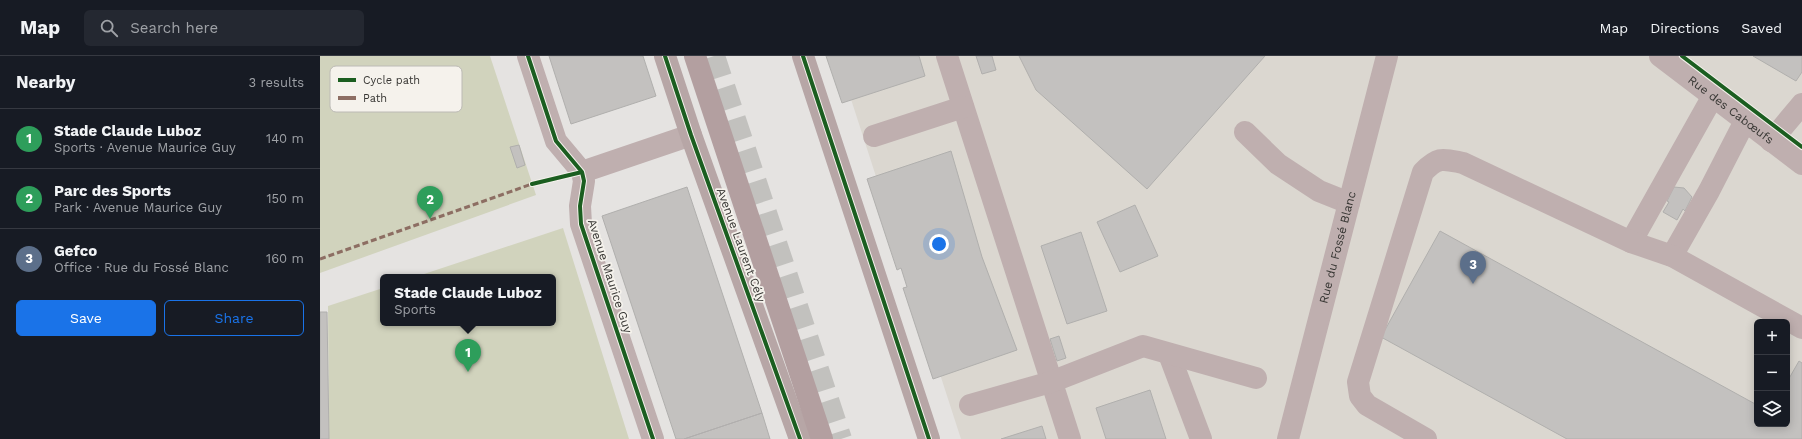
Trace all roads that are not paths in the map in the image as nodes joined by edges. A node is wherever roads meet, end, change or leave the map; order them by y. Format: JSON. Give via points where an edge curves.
{"nodes":[{"id":1,"x":528,"y":56,"type":"edge"},
{"id":2,"x":665,"y":56,"type":"edge"},
{"id":3,"x":695,"y":56,"type":"edge"},
{"id":4,"x":803,"y":56,"type":"edge"},
{"id":5,"x":947,"y":56,"type":"edge"},
{"id":6,"x":1387,"y":56,"type":"edge"},
{"id":7,"x":1660,"y":56,"type":"edge"},
{"id":8,"x":1713,"y":96,"type":"junction"},
{"id":9,"x":1802,"y":104,"type":"edge"},
{"id":10,"x":963,"y":107,"type":"junction"},
{"id":11,"x":1746,"y":121,"type":"junction"},
{"id":12,"x":1245,"y":132,"type":"dead end"},
{"id":13,"x":690,"y":135,"type":"junction"},
{"id":14,"x":874,"y":136,"type":"dead end"},
{"id":15,"x":1771,"y":141,"type":"junction"},
{"id":16,"x":1802,"y":164,"type":"edge"},
{"id":17,"x":582,"y":172,"type":"junction"},
{"id":18,"x":1349,"y":203,"type":"junction"},
{"id":19,"x":1631,"y":242,"type":"junction"},
{"id":20,"x":1672,"y":256,"type":"junction"},
{"id":21,"x":1802,"y":328,"type":"edge"},
{"id":22,"x":1169,"y":354,"type":"junction"},
{"id":23,"x":1256,"y":378,"type":"dead end"},
{"id":24,"x":1051,"y":382,"type":"junction"},
{"id":25,"x":970,"y":405,"type":"dead end"},
{"id":26,"x":653,"y":439,"type":"edge"},
{"id":27,"x":800,"y":439,"type":"edge"},
{"id":28,"x":822,"y":439,"type":"edge"},
{"id":29,"x":929,"y":439,"type":"edge"},
{"id":30,"x":1070,"y":439,"type":"edge"},
{"id":31,"x":1201,"y":439,"type":"edge"},
{"id":32,"x":1288,"y":439,"type":"edge"},
{"id":33,"x":1426,"y":439,"type":"edge"}],
"edges":[{"from":1,"to":17,"type":"street","via":[[556,140]]},
{"from":2,"to":13,"type":"main road","name":"Avenue Laurent Cély"},
{"from":3,"to":28,"type":"highway"},
{"from":4,"to":29,"type":"main road"},
{"from":5,"to":10,"type":"street"},
{"from":6,"to":18,"type":"street","name":"Rue du Fossé Blanc"},
{"from":7,"to":8,"type":"street","name":"Rue des Cabœufs"},
{"from":8,"to":11,"type":"street","name":"Rue des Cabœufs"},
{"from":8,"to":19,"type":"street"},
{"from":9,"to":15,"type":"street"},
{"from":10,"to":14,"type":"street"},
{"from":10,"to":24,"type":"street"},
{"from":11,"to":15,"type":"street","name":"Rue des Cabœufs"},
{"from":11,"to":20,"type":"street"},
{"from":12,"to":18,"type":"street","via":[[1278,164],[1319,191]]},
{"from":13,"to":17,"type":"street"},
{"from":13,"to":27,"type":"main road","name":"Avenue Laurent Cély"},
{"from":15,"to":16,"type":"street","name":"Rue des Cabœufs"},
{"from":17,"to":26,"type":"street","name":"Avenue Maurice Guy","via":[[584,181],[580,206],[581,224]]},
{"from":18,"to":32,"type":"street","name":"Rue du Fossé Blanc"},
{"from":19,"to":20,"type":"street"},
{"from":19,"to":33,"type":"street","via":[[1463,163],[1446,159],[1434,162],[1424,172],[1358,382],[1360,396],[1367,405]]},
{"from":20,"to":21,"type":"street"},
{"from":22,"to":23,"type":"street"},
{"from":22,"to":24,"type":"street","via":[[1143,346]]},
{"from":22,"to":31,"type":"street"},
{"from":24,"to":25,"type":"street"},
{"from":24,"to":30,"type":"street"}]}
